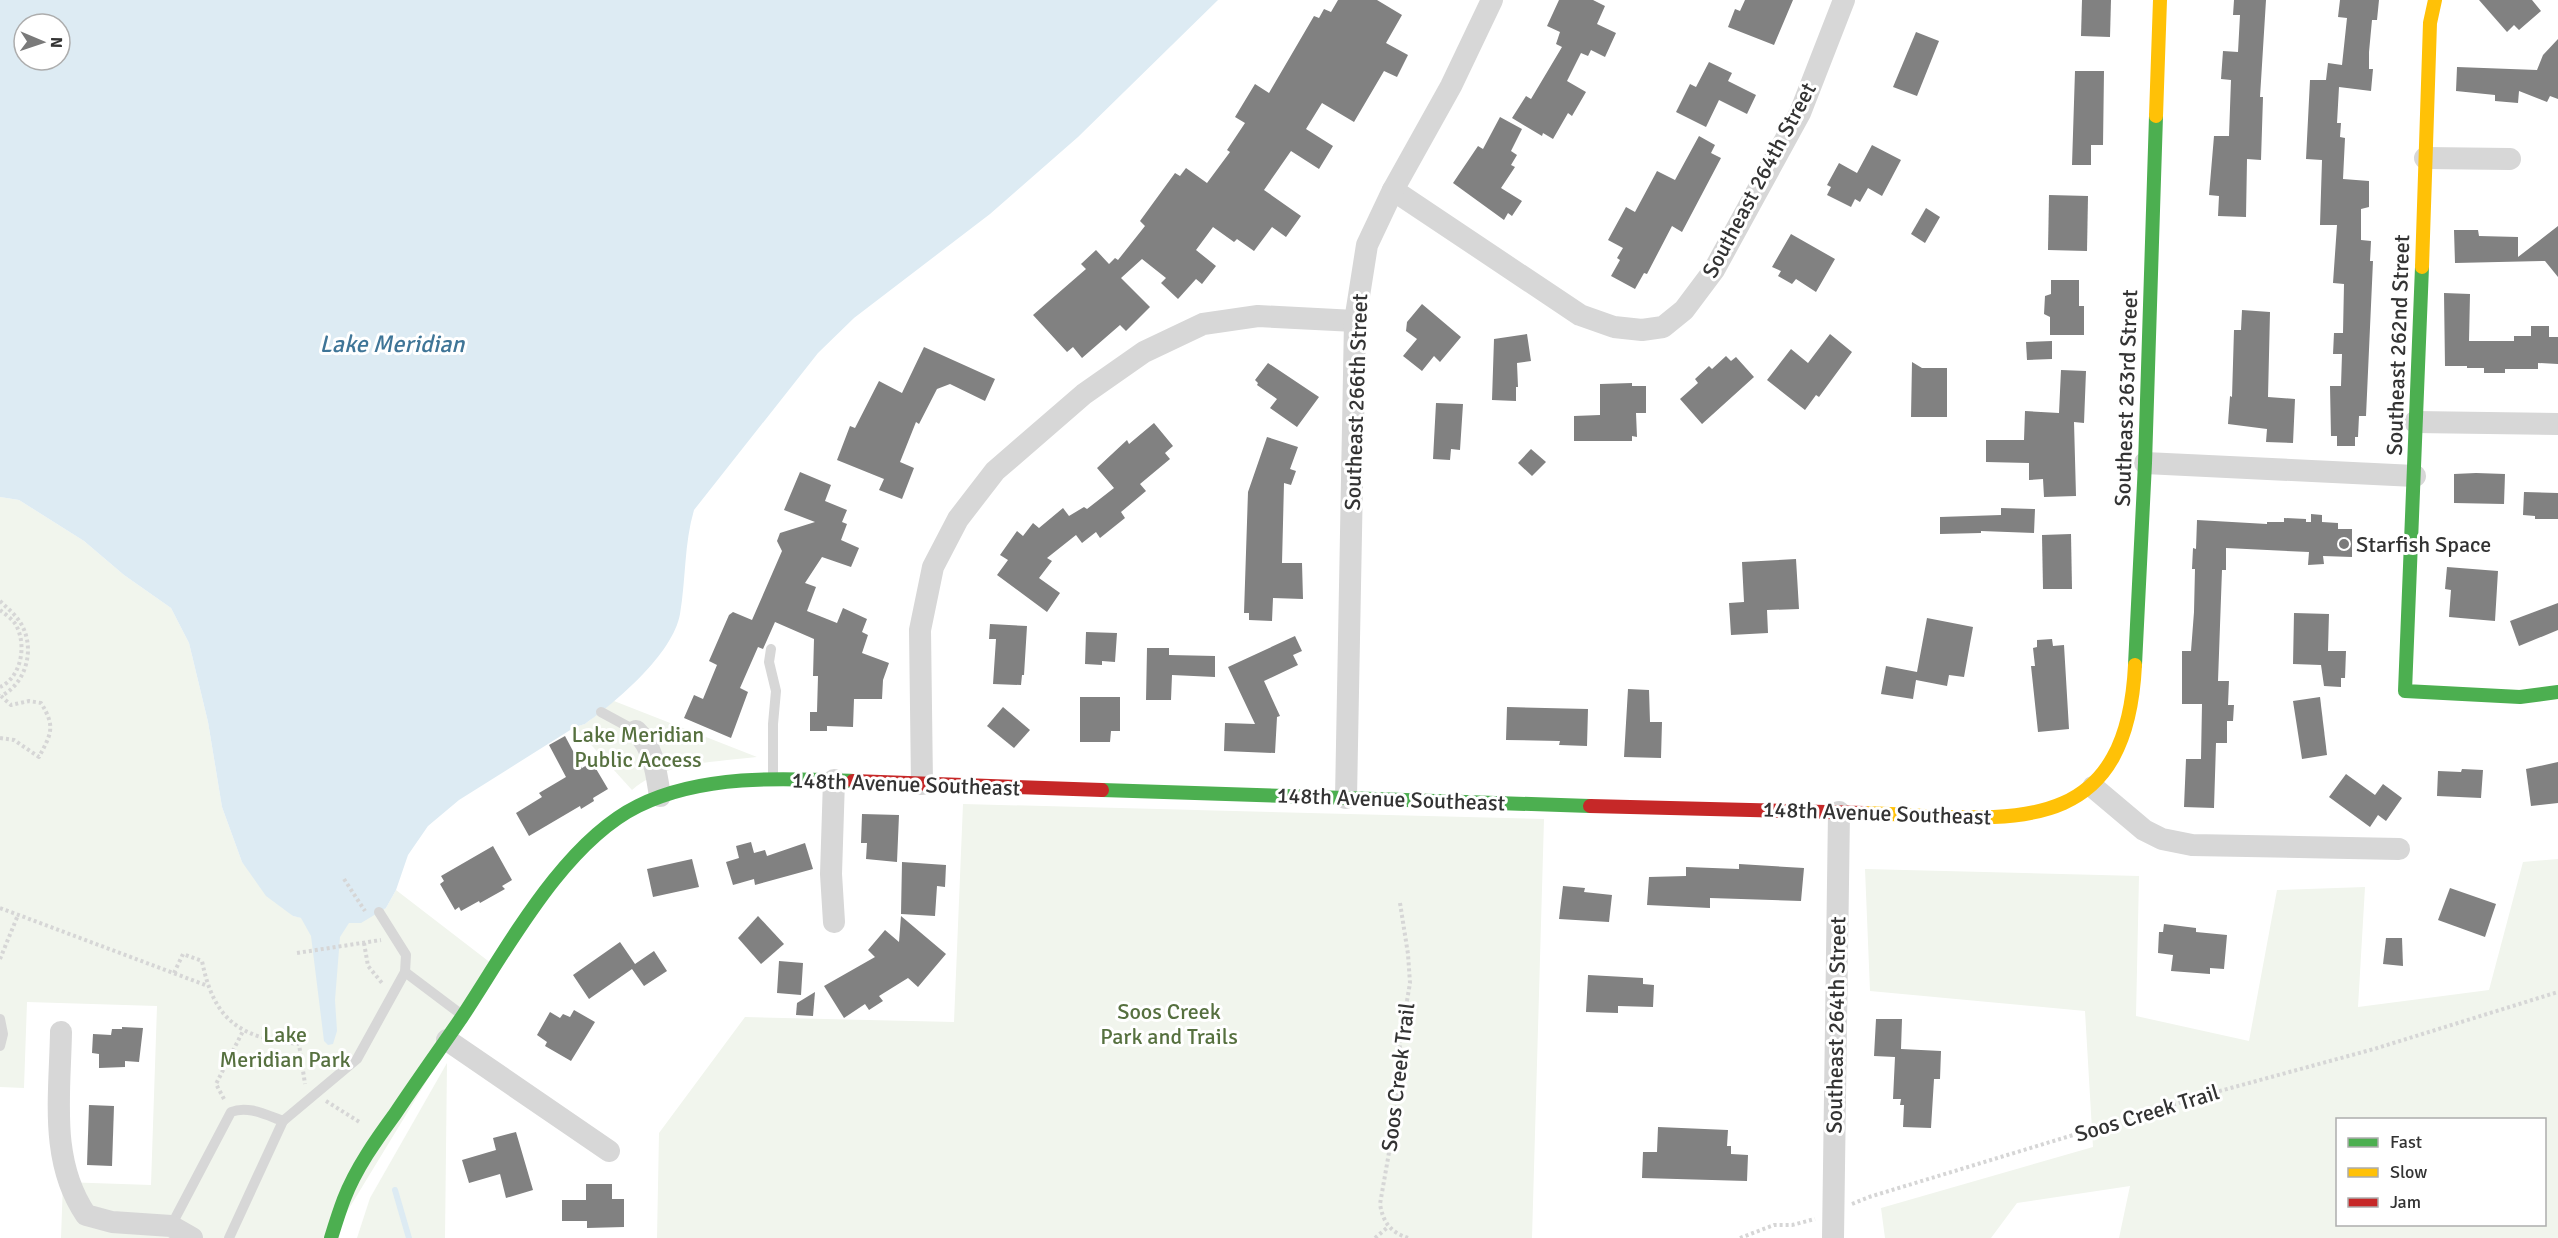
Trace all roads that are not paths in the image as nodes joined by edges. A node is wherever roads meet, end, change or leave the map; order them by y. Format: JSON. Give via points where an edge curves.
{"nodes":[{"id":1,"x":1492,"y":0,"type":"edge"},
{"id":2,"x":1844,"y":0,"type":"edge"},
{"id":3,"x":2160,"y":0,"type":"edge"},
{"id":4,"x":2435,"y":0,"type":"edge"},
{"id":5,"x":2425,"y":158,"type":"junction"},
{"id":6,"x":2511,"y":159,"type":"dead end"},
{"id":7,"x":1393,"y":190,"type":"junction"},
{"id":8,"x":1355,"y":321,"type":"junction"},
{"id":9,"x":2415,"y":422,"type":"junction"},
{"id":10,"x":2558,"y":424,"type":"edge"},
{"id":11,"x":2145,"y":463,"type":"junction"},
{"id":12,"x":2415,"y":476,"type":"junction"},
{"id":13,"x":771,"y":649,"type":"dead end"},
{"id":14,"x":2558,"y":692,"type":"edge"},
{"id":15,"x":601,"y":712,"type":"dead end"},
{"id":16,"x":636,"y":731,"type":"joint"},
{"id":17,"x":773,"y":780,"type":"junction"},
{"id":18,"x":834,"y":780,"type":"junction"},
{"id":19,"x":922,"y":784,"type":"junction"},
{"id":20,"x":2093,"y":787,"type":"junction"},
{"id":21,"x":660,"y":796,"type":"junction"},
{"id":22,"x":1346,"y":798,"type":"junction"},
{"id":23,"x":1839,"y":812,"type":"junction"},
{"id":24,"x":2399,"y":849,"type":"dead end"},
{"id":25,"x":379,"y":912,"type":"dead end"},
{"id":26,"x":834,"y":922,"type":"dead end"},
{"id":27,"x":405,"y":972,"type":"junction"},
{"id":28,"x":463,"y":1016,"type":"junction"},
{"id":29,"x":0,"y":1018,"type":"edge"},
{"id":30,"x":61,"y":1032,"type":"dead end"},
{"id":31,"x":447,"y":1040,"type":"junction"},
{"id":32,"x":0,"y":1046,"type":"edge"},
{"id":33,"x":283,"y":1121,"type":"junction"},
{"id":34,"x":609,"y":1151,"type":"dead end"},
{"id":35,"x":171,"y":1226,"type":"junction"},
{"id":36,"x":192,"y":1238,"type":"edge"},
{"id":37,"x":229,"y":1238,"type":"edge"},
{"id":38,"x":331,"y":1238,"type":"edge"},
{"id":39,"x":1833,"y":1238,"type":"edge"}],
"edges":[{"from":1,"to":7,"type":"street","name":"Southeast 266th Street","via":[[1451,86]]},
{"from":2,"to":7,"type":"street","name":"Southeast 264th Street","via":[[1800,113],[1714,270],[1684,310],[1663,327],[1614,327],[1580,315]]},
{"from":3,"to":11,"type":"street","name":"Southeast 263rd Street"},
{"from":4,"to":5,"type":"street","name":"Southeast 262nd Street","via":[[2430,23]]},
{"from":5,"to":6,"type":"street"},
{"from":5,"to":9,"type":"street","name":"Southeast 262nd Street"},
{"from":7,"to":8,"type":"street","name":"Southeast 266th Street","via":[[1367,245]]},
{"from":8,"to":19,"type":"street","via":[[1258,316],[1203,324],[1135,358],[1084,394],[995,471],[958,519],[933,567],[920,630]]},
{"from":8,"to":22,"type":"street","name":"Southeast 266th Street"},
{"from":9,"to":10,"type":"street"},
{"from":9,"to":12,"type":"street","name":"Southeast 262nd Street"},
{"from":11,"to":12,"type":"street"},
{"from":11,"to":20,"type":"street","name":"Southeast 263rd Street","via":[[2134,691],[2127,725],[2106,772]]},
{"from":12,"to":14,"type":"street","name":"Southeast 262nd Street","via":[[2404,692],[2520,697]]},
{"from":13,"to":17,"type":"lane","via":[[769,662],[776,691]]},
{"from":15,"to":16,"type":"lane"},
{"from":16,"to":21,"type":"street","via":[[651,751]]},
{"from":17,"to":18,"type":"street","name":"148th Avenue Southeast"},
{"from":17,"to":21,"type":"street","name":"148th Avenue Southeast","via":[[713,784]]},
{"from":18,"to":19,"type":"street","name":"148th Avenue Southeast"},
{"from":18,"to":26,"type":"street"},
{"from":19,"to":22,"type":"street","name":"148th Avenue Southeast"},
{"from":20,"to":23,"type":"street","name":"148th Avenue Southeast","via":[[2052,810],[2002,817]]},
{"from":20,"to":24,"type":"street","via":[[2144,830],[2162,839],[2192,845]]},
{"from":21,"to":28,"type":"street","name":"148th Avenue Southeast","via":[[634,807],[601,831],[560,874]]},
{"from":22,"to":23,"type":"street","name":"148th Avenue Southeast"},
{"from":23,"to":39,"type":"street","name":"Southeast 264th Street"},
{"from":25,"to":27,"type":"lane","via":[[406,955]]},
{"from":27,"to":28,"type":"lane"},
{"from":27,"to":33,"type":"lane","via":[[357,1059]]},
{"from":28,"to":31,"type":"street","name":"148th Avenue Southeast"},
{"from":29,"to":32,"type":"lane"},
{"from":30,"to":35,"type":"street","via":[[59,1135],[63,1168],[74,1197],[86,1215],[112,1222]]},
{"from":31,"to":34,"type":"street"},
{"from":31,"to":38,"type":"street","name":"148th Avenue Southeast","via":[[368,1152],[344,1198]]},
{"from":33,"to":35,"type":"lane","via":[[248,1109],[231,1112]]},
{"from":33,"to":37,"type":"lane"},
{"from":35,"to":36,"type":"street"}]}
